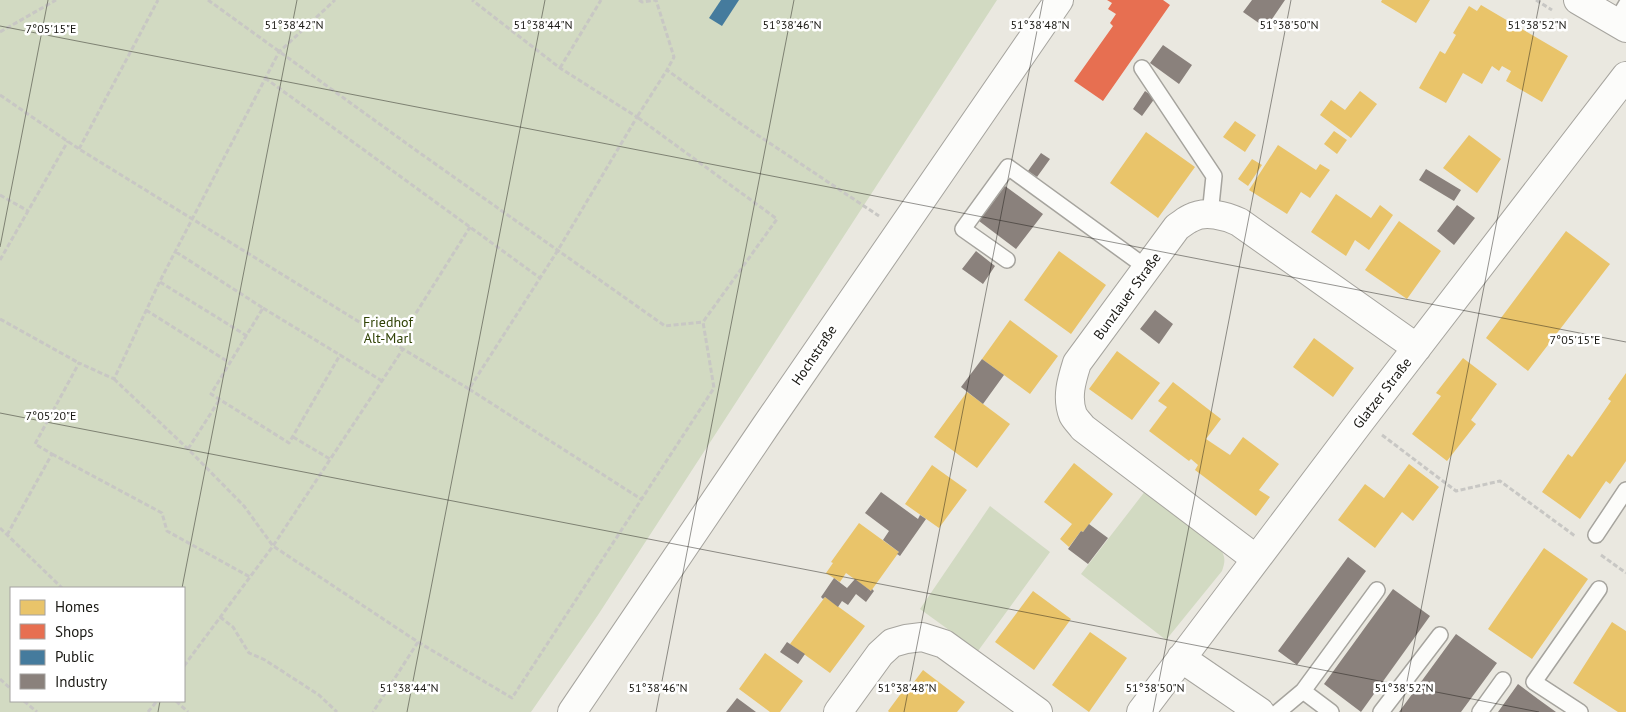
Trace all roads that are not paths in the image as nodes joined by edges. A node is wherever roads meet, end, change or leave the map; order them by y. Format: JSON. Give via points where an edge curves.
{"nodes":[{"id":1,"x":1059,"y":0,"type":"edge"},
{"id":2,"x":1578,"y":0,"type":"edge"},
{"id":3,"x":1623,"y":18,"type":"edge"},
{"id":4,"x":1142,"y":68,"type":"dead end"},
{"id":5,"x":1626,"y":76,"type":"edge"},
{"id":6,"x":1210,"y":215,"type":"junction"},
{"id":7,"x":1007,"y":260,"type":"dead end"},
{"id":8,"x":1147,"y":268,"type":"junction"},
{"id":9,"x":1417,"y":348,"type":"junction"},
{"id":10,"x":1626,"y":490,"type":"edge"},
{"id":11,"x":1595,"y":543,"type":"road end"},
{"id":12,"x":1256,"y":559,"type":"junction"},
{"id":13,"x":1599,"y":589,"type":"dead end"},
{"id":14,"x":1377,"y":590,"type":"dead end"},
{"id":15,"x":1440,"y":635,"type":"dead end"},
{"id":16,"x":1181,"y":658,"type":"junction"},
{"id":17,"x":1502,"y":680,"type":"dead end"},
{"id":18,"x":1303,"y":691,"type":"junction"},
{"id":19,"x":572,"y":712,"type":"edge"},
{"id":20,"x":838,"y":712,"type":"edge"},
{"id":21,"x":1038,"y":712,"type":"edge"},
{"id":22,"x":1141,"y":712,"type":"edge"},
{"id":23,"x":1260,"y":712,"type":"edge"},
{"id":24,"x":1278,"y":712,"type":"edge"},
{"id":25,"x":1331,"y":712,"type":"edge"},
{"id":26,"x":1382,"y":712,"type":"edge"},
{"id":27,"x":1480,"y":712,"type":"edge"},
{"id":28,"x":1580,"y":712,"type":"edge"}],
"edges":[{"from":1,"to":19,"type":"street","name":"Hochstraße"},
{"from":2,"to":3,"type":"street"},
{"from":4,"to":6,"type":"lane","via":[[1214,176]]},
{"from":5,"to":9,"type":"street","name":"Glatzer Straße"},
{"from":6,"to":8,"type":"street","name":"Bunzlauer Straße","via":[[1193,216],[1177,227]]},
{"from":6,"to":9,"type":"street","name":"Bunzlauer Straße","via":[[1226,215],[1240,222]]},
{"from":7,"to":8,"type":"lane","via":[[963,229],[1008,167]]},
{"from":8,"to":12,"type":"street","name":"Bunzlauer Straße","via":[[1077,362],[1070,383],[1074,415],[1083,428]]},
{"from":9,"to":12,"type":"street","name":"Glatzer Straße"},
{"from":10,"to":11,"type":"lane"},
{"from":12,"to":16,"type":"street","name":"Glatzer Straße"},
{"from":13,"to":28,"type":"lane","via":[[1534,682]]},
{"from":14,"to":18,"type":"lane"},
{"from":15,"to":26,"type":"lane"},
{"from":16,"to":22,"type":"street","name":"Glatzer Straße"},
{"from":16,"to":23,"type":"street"},
{"from":17,"to":27,"type":"lane"},
{"from":18,"to":24,"type":"lane"},
{"from":18,"to":25,"type":"lane"},
{"from":20,"to":21,"type":"street","via":[[880,654],[892,643],[922,638],[944,644]]}]}
